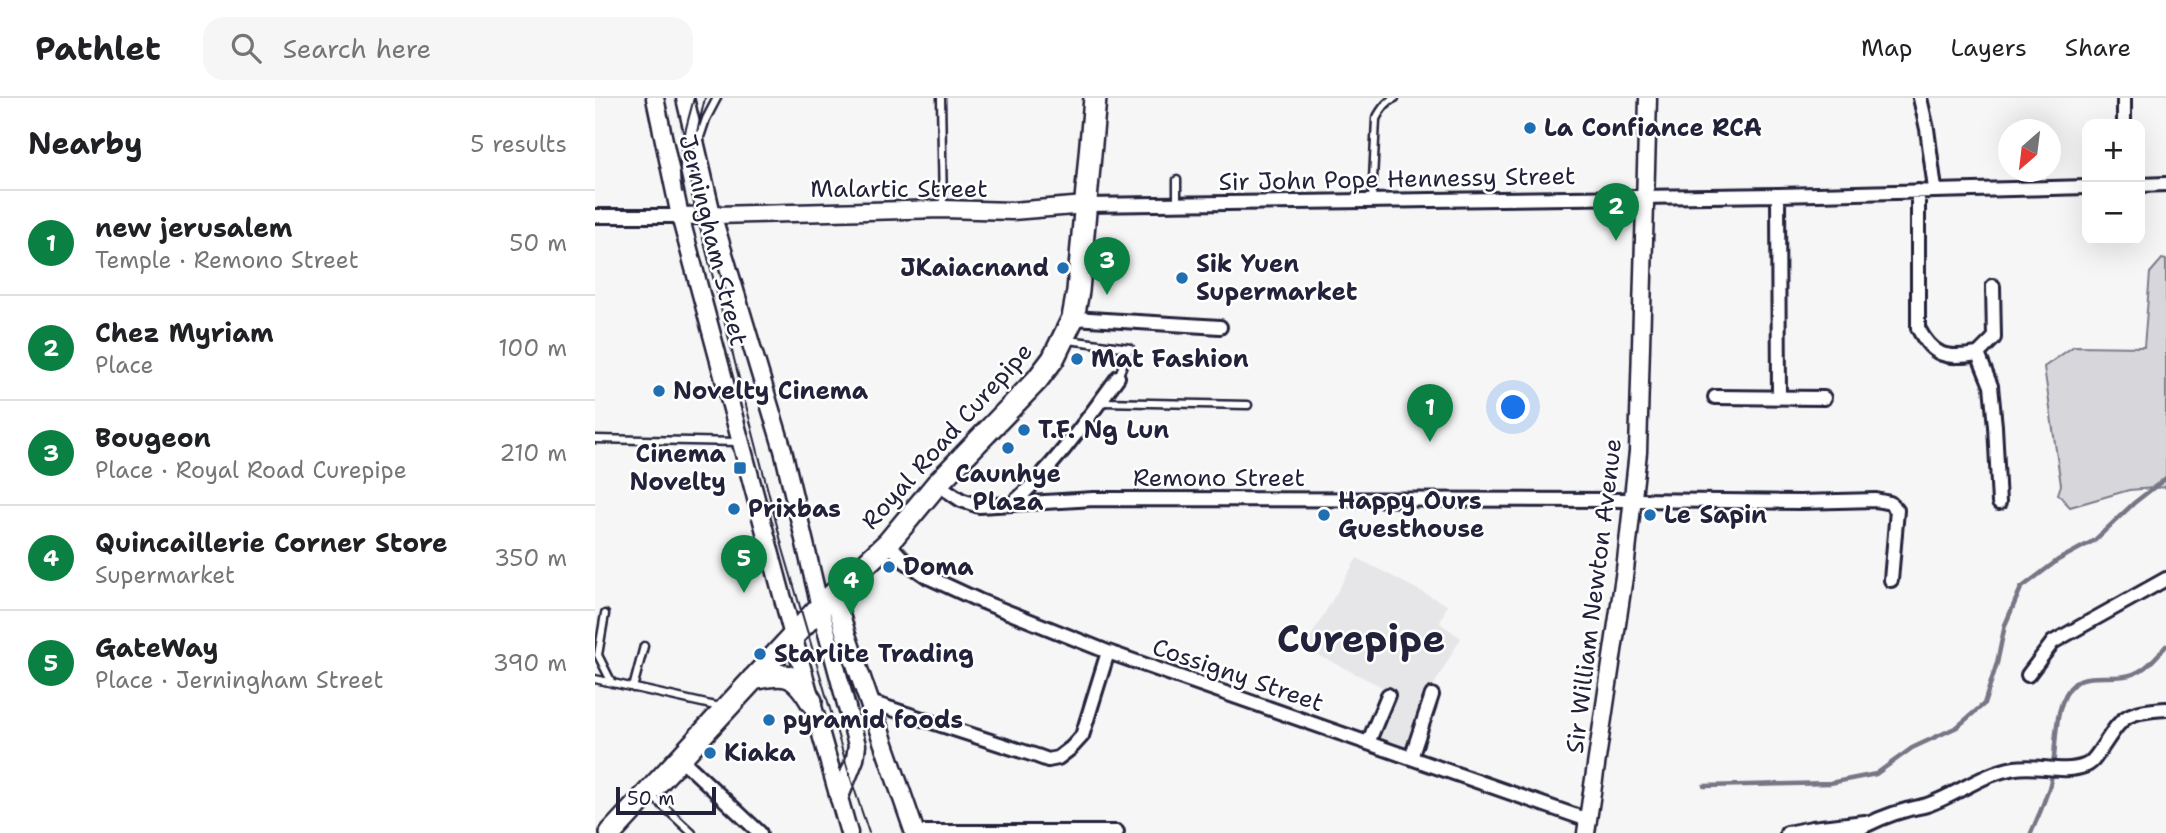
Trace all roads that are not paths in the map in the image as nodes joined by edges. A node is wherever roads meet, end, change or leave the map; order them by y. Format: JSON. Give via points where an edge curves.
{"nodes":[{"id":1,"x":655,"y":98,"type":"edge"},
{"id":2,"x":685,"y":98,"type":"edge"},
{"id":3,"x":717,"y":98,"type":"edge"},
{"id":4,"x":941,"y":98,"type":"edge"},
{"id":5,"x":1095,"y":98,"type":"edge"},
{"id":6,"x":1395,"y":98,"type":"edge"},
{"id":7,"x":1648,"y":98,"type":"edge"},
{"id":8,"x":1920,"y":98,"type":"edge"},
{"id":9,"x":2124,"y":98,"type":"edge"},
{"id":10,"x":2124,"y":119,"type":"edge"},
{"id":11,"x":697,"y":149,"type":"junction"},
{"id":12,"x":1177,"y":180,"type":"dead end"},
{"id":13,"x":2166,"y":184,"type":"edge"},
{"id":14,"x":2145,"y":186,"type":"edge"},
{"id":15,"x":2082,"y":187,"type":"edge"},
{"id":16,"x":1935,"y":189,"type":"junction"},
{"id":17,"x":1918,"y":191,"type":"junction"},
{"id":18,"x":1644,"y":195,"type":"junction"},
{"id":19,"x":1778,"y":195,"type":"junction"},
{"id":20,"x":1372,"y":200,"type":"junction"},
{"id":21,"x":1177,"y":204,"type":"junction"},
{"id":22,"x":1086,"y":205,"type":"junction"},
{"id":23,"x":943,"y":209,"type":"junction"},
{"id":24,"x":712,"y":214,"type":"junction"},
{"id":25,"x":595,"y":216,"type":"edge"},
{"id":26,"x":680,"y":216,"type":"junction"},
{"id":27,"x":1993,"y":286,"type":"dead end"},
{"id":28,"x":1073,"y":318,"type":"junction"},
{"id":29,"x":1220,"y":327,"type":"dead end"},
{"id":30,"x":1062,"y":339,"type":"junction"},
{"id":31,"x":1978,"y":354,"type":"junction"},
{"id":32,"x":1118,"y":377,"type":"joint"},
{"id":33,"x":1714,"y":397,"type":"dead end"},
{"id":34,"x":1779,"y":398,"type":"junction"},
{"id":35,"x":1824,"y":398,"type":"dead end"},
{"id":36,"x":1100,"y":402,"type":"junction"},
{"id":37,"x":1248,"y":405,"type":"dead end"},
{"id":38,"x":595,"y":439,"type":"edge"},
{"id":39,"x":741,"y":442,"type":"junction"},
{"id":40,"x":937,"y":484,"type":"junction"},
{"id":41,"x":1633,"y":500,"type":"junction"},
{"id":42,"x":1013,"y":503,"type":"junction"},
{"id":43,"x":1999,"y":503,"type":"dead end"},
{"id":44,"x":888,"y":543,"type":"junction"},
{"id":45,"x":2166,"y":579,"type":"edge"},
{"id":46,"x":1891,"y":580,"type":"dead end"},
{"id":47,"x":827,"y":600,"type":"junction"},
{"id":48,"x":605,"y":614,"type":"dead end"},
{"id":49,"x":793,"y":636,"type":"junction"},
{"id":50,"x":644,"y":646,"type":"dead end"},
{"id":51,"x":1108,"y":652,"type":"junction"},
{"id":52,"x":2028,"y":675,"type":"dead end"},
{"id":53,"x":595,"y":679,"type":"edge"},
{"id":54,"x":753,"y":679,"type":"junction"},
{"id":55,"x":612,"y":683,"type":"junction"},
{"id":56,"x":633,"y":688,"type":"junction"},
{"id":57,"x":1388,"y":695,"type":"dead end"},
{"id":58,"x":1432,"y":695,"type":"dead end"},
{"id":59,"x":811,"y":701,"type":"junction"},
{"id":60,"x":870,"y":702,"type":"junction"},
{"id":61,"x":726,"y":708,"type":"junction"},
{"id":62,"x":2166,"y":709,"type":"edge"},
{"id":63,"x":1368,"y":743,"type":"junction"},
{"id":64,"x":679,"y":757,"type":"junction"},
{"id":65,"x":1411,"y":758,"type":"junction"},
{"id":66,"x":647,"y":792,"type":"junction"},
{"id":67,"x":839,"y":799,"type":"junction"},
{"id":68,"x":1872,"y":821,"type":"junction"},
{"id":69,"x":1587,"y":826,"type":"edge"},
{"id":70,"x":915,"y":832,"type":"edge"},
{"id":71,"x":1117,"y":832,"type":"edge"},
{"id":72,"x":611,"y":833,"type":"edge"},
{"id":73,"x":692,"y":833,"type":"edge"},
{"id":74,"x":760,"y":833,"type":"edge"},
{"id":75,"x":849,"y":833,"type":"edge"},
{"id":76,"x":1787,"y":833,"type":"edge"},
{"id":77,"x":1852,"y":833,"type":"edge"}],
"edges":[{"from":1,"to":26,"type":"street","name":"Jerningham Street"},
{"from":2,"to":11,"type":"street","name":"Jerningham Street"},
{"from":3,"to":11,"type":"lane"},
{"from":4,"to":23,"type":"lane"},
{"from":5,"to":22,"type":"main road","name":"Royal Road Curepipe"},
{"from":6,"to":20,"type":"lane","via":[[1376,119]]},
{"from":7,"to":18,"type":"street","name":"Sir William Newton Avenue"},
{"from":8,"to":16,"type":"street"},
{"from":9,"to":10,"type":"street"},
{"from":11,"to":24,"type":"street","name":"Jerningham Street"},
{"from":12,"to":21,"type":"lane"},
{"from":13,"to":14,"type":"street"},
{"from":15,"to":16,"type":"street","name":"Sir John Pope Hennessy Street"},
{"from":16,"to":17,"type":"street","name":"Sir John Pope Hennessy Street"},
{"from":17,"to":19,"type":"street","name":"Sir John Pope Hennessy Street"},
{"from":17,"to":31,"type":"street","via":[[1918,328],[1928,346],[1944,355]]},
{"from":18,"to":19,"type":"street","name":"Sir John Pope Hennessy Street"},
{"from":18,"to":20,"type":"street","name":"Sir John Pope Hennessy Street"},
{"from":18,"to":41,"type":"street","name":"Sir William Newton Avenue"},
{"from":19,"to":34,"type":"street"},
{"from":20,"to":21,"type":"street","name":"Sir John Pope Hennessy Street"},
{"from":21,"to":22,"type":"street","name":"Sir John Pope Hennessy Street"},
{"from":22,"to":23,"type":"street","name":"Malartic Street","via":[[1012,211]]},
{"from":22,"to":28,"type":"main road","name":"Royal Road Curepipe"},
{"from":23,"to":24,"type":"street","name":"Malartic Street"},
{"from":24,"to":26,"type":"street","name":"Malartic Street"},
{"from":24,"to":47,"type":"street","name":"Jerningham Street"},
{"from":25,"to":26,"type":"street"},
{"from":26,"to":39,"type":"street","name":"Jerningham Street"},
{"from":27,"to":31,"type":"street","via":[[1994,338]]},
{"from":28,"to":29,"type":"street"},
{"from":28,"to":30,"type":"main road","name":"Royal Road Curepipe"},
{"from":30,"to":32,"type":"lane","via":[[1130,348]]},
{"from":30,"to":40,"type":"main road","name":"Royal Road Curepipe","via":[[1037,380]]},
{"from":31,"to":43,"type":"street","via":[[1991,386]]},
{"from":32,"to":36,"type":"street"},
{"from":33,"to":34,"type":"street"},
{"from":34,"to":35,"type":"street"},
{"from":36,"to":37,"type":"lane"},
{"from":36,"to":42,"type":"street","via":[[1033,486]]},
{"from":38,"to":39,"type":"lane"},
{"from":39,"to":49,"type":"street","name":"Jerningham Street"},
{"from":40,"to":42,"type":"street","name":"Remono Street","via":[[979,506]]},
{"from":40,"to":44,"type":"main road","name":"Royal Road Curepipe"},
{"from":41,"to":42,"type":"street","name":"Remono Street","via":[[1094,499]]},
{"from":41,"to":46,"type":"street","name":"Remono Street","via":[[1891,503],[1897,510]]},
{"from":41,"to":69,"type":"street","name":"Sir William Newton Avenue"},
{"from":44,"to":47,"type":"main road","name":"Royal Road Curepipe"},
{"from":44,"to":51,"type":"street","name":"Cossigny Street","via":[[928,577]]},
{"from":45,"to":52,"type":"street","via":[[2053,642]]},
{"from":47,"to":49,"type":"main road","name":"Royal Road Curepipe"},
{"from":47,"to":60,"type":"main road"},
{"from":47,"to":67,"type":"street","name":"Jerningham Street","via":[[857,745]]},
{"from":48,"to":55,"type":"lane","via":[[598,655]]},
{"from":49,"to":54,"type":"main road","name":"Royal Road Curepipe"},
{"from":49,"to":59,"type":"street","name":"Jerningham Street"},
{"from":50,"to":56,"type":"lane"},
{"from":51,"to":60,"type":"street","via":[[1082,736],[1058,758],[1048,760]]},
{"from":51,"to":63,"type":"street","name":"Cossigny Street"},
{"from":53,"to":55,"type":"lane"},
{"from":54,"to":59,"type":"main road","via":[[783,674],[801,685]]},
{"from":54,"to":61,"type":"main road","name":"Royal Road Curepipe"},
{"from":55,"to":56,"type":"lane"},
{"from":56,"to":61,"type":"lane"},
{"from":57,"to":63,"type":"street"},
{"from":58,"to":65,"type":"street"},
{"from":59,"to":67,"type":"street","name":"Jerningham Street"},
{"from":60,"to":70,"type":"main road"},
{"from":61,"to":64,"type":"main road","name":"Royal Road Curepipe"},
{"from":62,"to":68,"type":"street","via":[[2134,713],[2120,720],[2090,764],[2080,768],[2001,770],[1925,806]]},
{"from":63,"to":65,"type":"street","name":"Cossigny Street"},
{"from":64,"to":66,"type":"main road","name":"Royal Road Curepipe"},
{"from":64,"to":74,"type":"street"},
{"from":65,"to":69,"type":"street","name":"Cossigny Street"},
{"from":66,"to":72,"type":"main road","name":"Royal Road Curepipe"},
{"from":66,"to":73,"type":"lane"},
{"from":67,"to":75,"type":"street","name":"Jerningham Street"},
{"from":68,"to":76,"type":"street"},
{"from":68,"to":77,"type":"street"},
{"from":70,"to":71,"type":"street"}]}
